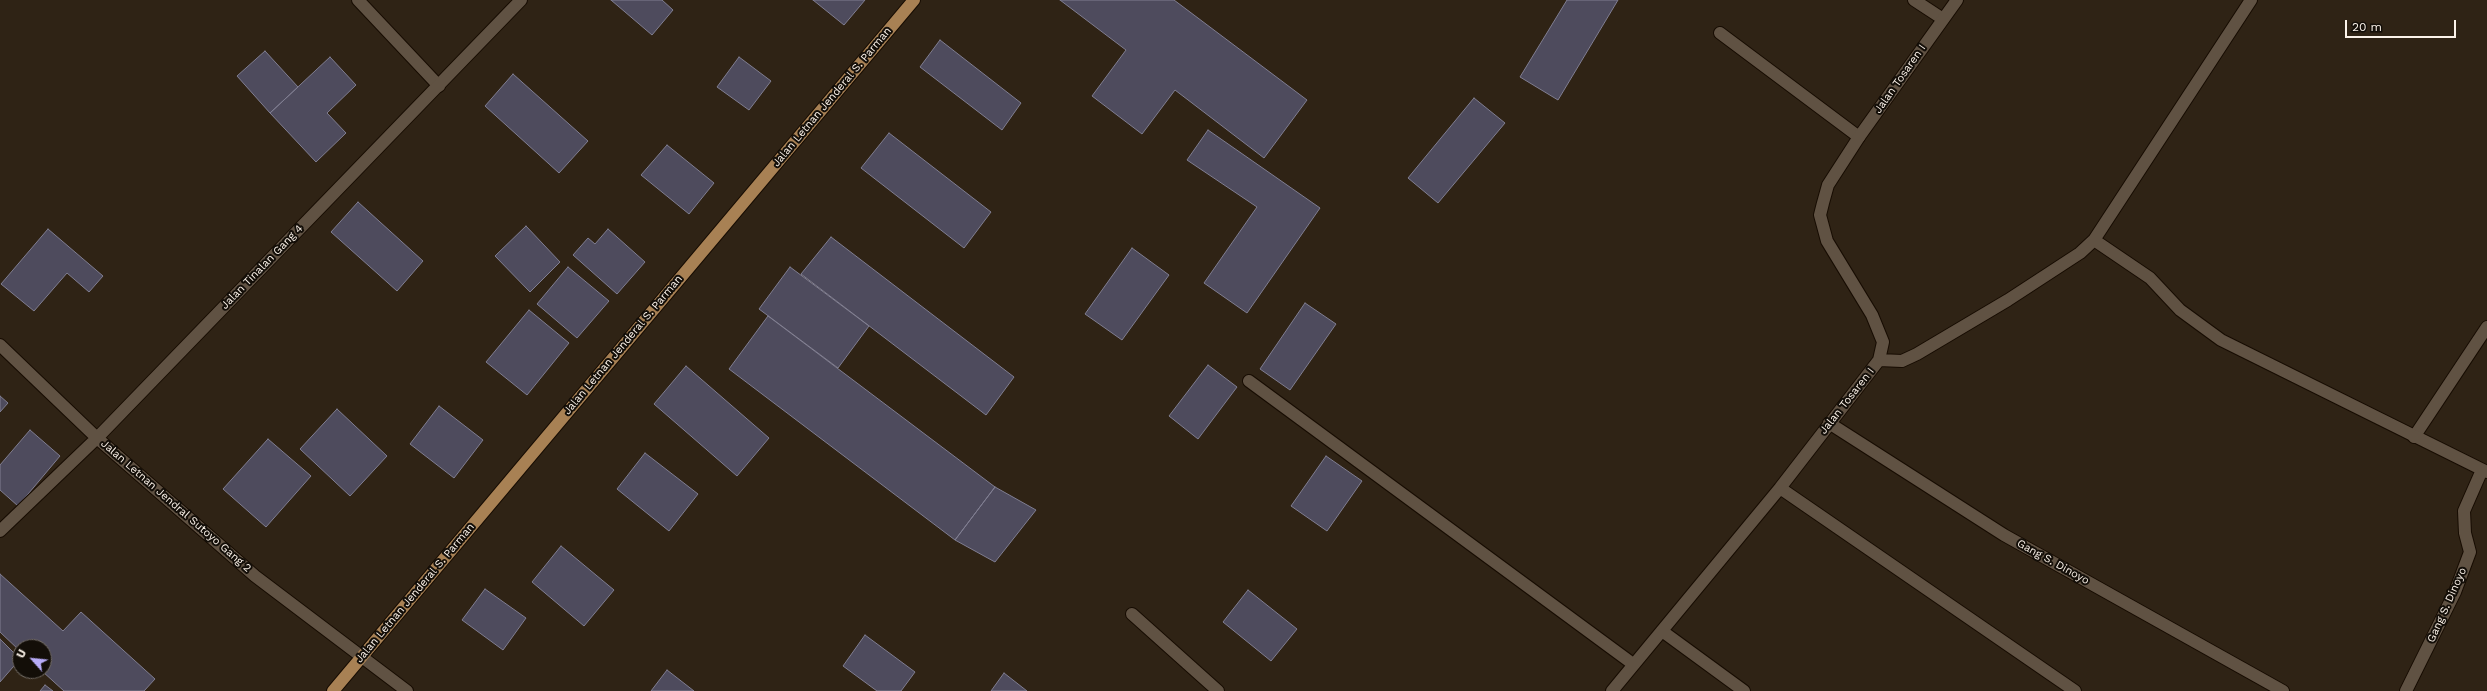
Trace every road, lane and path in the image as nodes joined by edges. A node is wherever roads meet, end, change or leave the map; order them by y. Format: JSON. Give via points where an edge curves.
{"nodes":[{"id":1,"x":358,"y":0,"type":"edge"},
{"id":2,"x":521,"y":0,"type":"edge"},
{"id":3,"x":914,"y":0,"type":"edge"},
{"id":4,"x":1914,"y":0,"type":"edge"},
{"id":5,"x":1957,"y":0,"type":"edge"},
{"id":6,"x":2251,"y":0,"type":"edge"},
{"id":7,"x":1944,"y":19,"type":"junction"},
{"id":8,"x":1720,"y":33,"type":"dead end"},
{"id":9,"x":439,"y":86,"type":"junction"},
{"id":10,"x":1859,"y":137,"type":"junction"},
{"id":11,"x":2094,"y":240,"type":"junction"},
{"id":12,"x":2487,"y":327,"type":"edge"},
{"id":13,"x":0,"y":345,"type":"edge"},
{"id":14,"x":1879,"y":360,"type":"junction"},
{"id":15,"x":1249,"y":382,"type":"dead end"},
{"id":16,"x":1829,"y":423,"type":"junction"},
{"id":17,"x":2414,"y":437,"type":"junction"},
{"id":18,"x":96,"y":438,"type":"junction"},
{"id":19,"x":2484,"y":471,"type":"edge"},
{"id":20,"x":1780,"y":488,"type":"junction"},
{"id":21,"x":0,"y":531,"type":"edge"},
{"id":22,"x":1132,"y":614,"type":"dead end"},
{"id":23,"x":1662,"y":631,"type":"junction"},
{"id":24,"x":360,"y":657,"type":"junction"},
{"id":25,"x":1633,"y":664,"type":"junction"},
{"id":26,"x":333,"y":691,"type":"edge"},
{"id":27,"x":407,"y":691,"type":"edge"},
{"id":28,"x":1218,"y":691,"type":"edge"},
{"id":29,"x":1612,"y":691,"type":"edge"},
{"id":30,"x":1744,"y":691,"type":"edge"},
{"id":31,"x":2075,"y":691,"type":"edge"},
{"id":32,"x":2283,"y":691,"type":"edge"},
{"id":33,"x":2406,"y":691,"type":"edge"}],
"edges":[{"from":1,"to":9,"type":"street"},
{"from":2,"to":9,"type":"street","name":"Jalan Tinalan Gang 4"},
{"from":3,"to":24,"type":"main road","name":"Jalan Letnan Jenderal S. Parman"},
{"from":4,"to":7,"type":"street"},
{"from":5,"to":7,"type":"street","name":"Jalan Tosaren I"},
{"from":6,"to":11,"type":"street"},
{"from":7,"to":10,"type":"street","name":"Jalan Tosaren I"},
{"from":8,"to":10,"type":"street"},
{"from":9,"to":18,"type":"street","name":"Jalan Tinalan Gang 4"},
{"from":10,"to":14,"type":"street","name":"Jalan Tosaren I","via":[[1828,186],[1820,215],[1827,241],[1878,328],[1883,342]]},
{"from":11,"to":14,"type":"street","via":[[2080,253],[2008,300],[1917,354],[1902,361]]},
{"from":11,"to":17,"type":"street","via":[[2150,278],[2180,310],[2221,340]]},
{"from":12,"to":17,"type":"street"},
{"from":13,"to":18,"type":"street","name":"Jalan Letnan Jendral Sutoyo Gang 2"},
{"from":14,"to":16,"type":"street","name":"Jalan Tosaren I"},
{"from":15,"to":25,"type":"street"},
{"from":16,"to":20,"type":"street","name":"Jalan Tosaren I"},
{"from":16,"to":32,"type":"street","name":"Gang S. Dinoyo","via":[[2004,534]]},
{"from":17,"to":19,"type":"street"},
{"from":18,"to":21,"type":"street","name":"Jalan Tinalan Gang 4"},
{"from":18,"to":24,"type":"street","name":"Jalan Letnan Jendral Sutoyo Gang 2","via":[[255,576]]},
{"from":19,"to":33,"type":"street","name":"Gang S. Dinoyo","via":[[2464,511],[2465,533],[2470,552],[2455,592]]},
{"from":20,"to":23,"type":"street","name":"Jalan Tosaren I"},
{"from":20,"to":31,"type":"street"},
{"from":22,"to":28,"type":"street"},
{"from":23,"to":25,"type":"street","name":"Jalan Tosaren I"},
{"from":23,"to":30,"type":"street"},
{"from":24,"to":26,"type":"main road","name":"Jalan Letnan Jenderal S. Parman"},
{"from":24,"to":27,"type":"street","name":"Jalan Letnan Jendral Sutoyo Gang 2"},
{"from":25,"to":29,"type":"street","name":"Jalan Tosaren I"}]}
